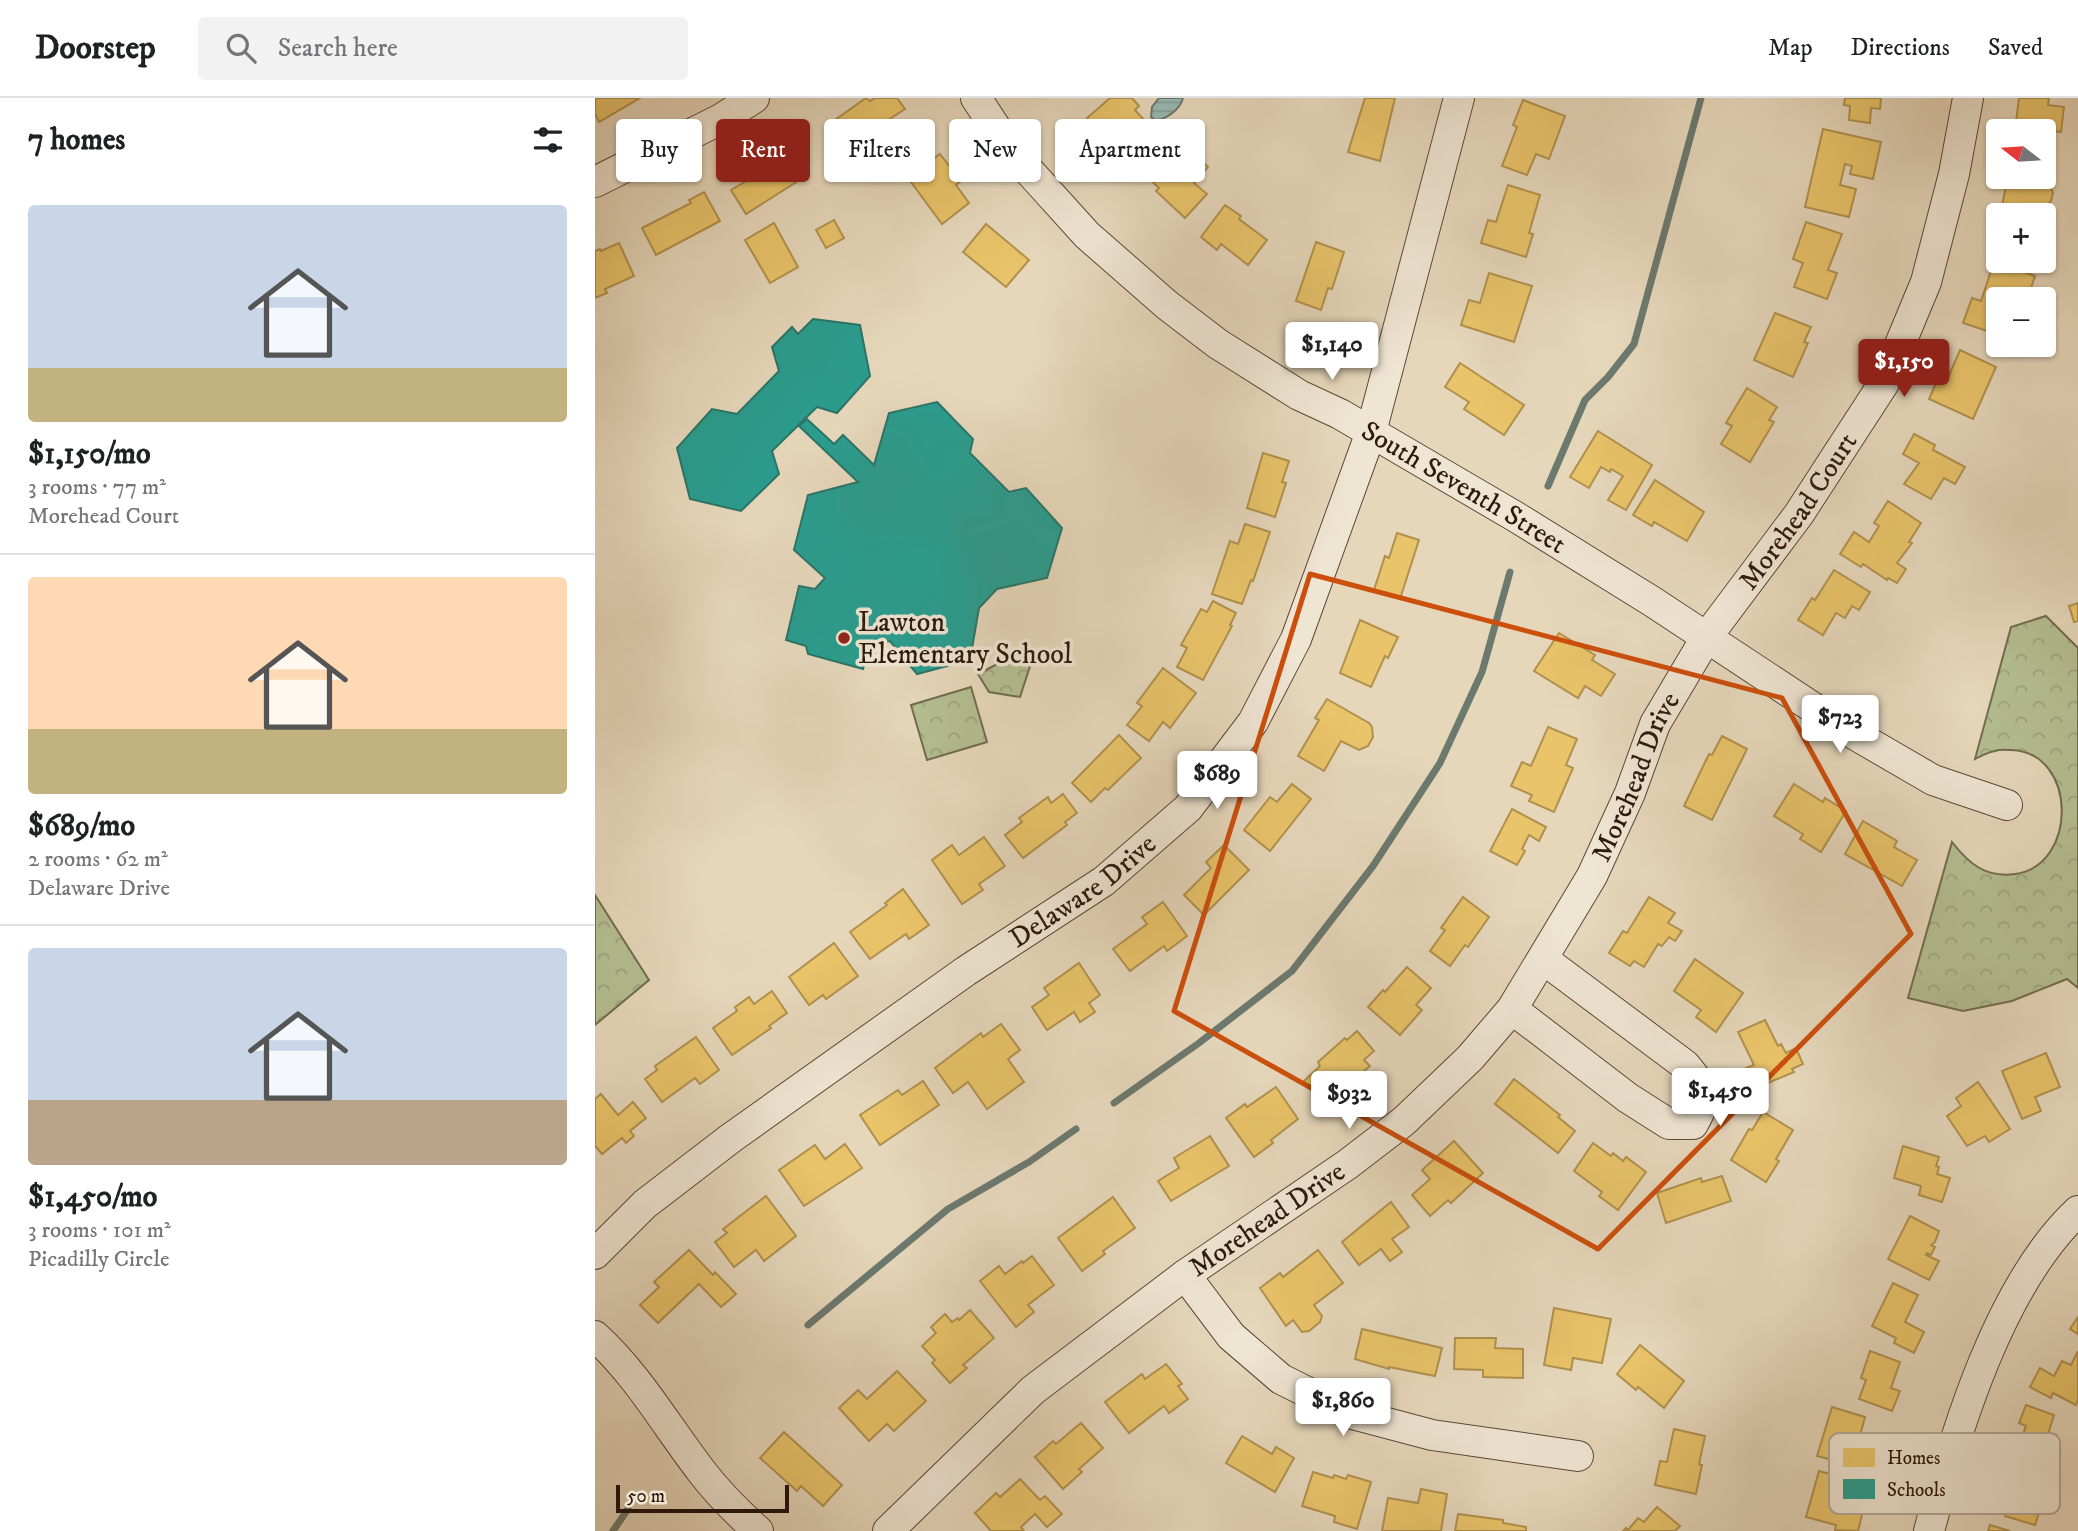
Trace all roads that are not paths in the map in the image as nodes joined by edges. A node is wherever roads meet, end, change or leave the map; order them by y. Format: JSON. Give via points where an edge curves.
{"nodes":[{"id":1,"x":754,"y":98,"type":"edge"},
{"id":2,"x":976,"y":98,"type":"edge"},
{"id":3,"x":1459,"y":98,"type":"edge"},
{"id":4,"x":1968,"y":98,"type":"edge"},
{"id":5,"x":595,"y":182,"type":"edge"},
{"id":6,"x":1371,"y":432,"type":"junction"},
{"id":7,"x":1706,"y":638,"type":"junction"},
{"id":8,"x":2007,"y":805,"type":"dead end"},
{"id":9,"x":1543,"y":959,"type":"junction"},
{"id":10,"x":1511,"y":1009,"type":"junction"},
{"id":11,"x":2078,"y":1212,"type":"edge"},
{"id":12,"x":595,"y":1254,"type":"edge"},
{"id":13,"x":1185,"y":1275,"type":"junction"},
{"id":14,"x":595,"y":1336,"type":"edge"},
{"id":15,"x":1958,"y":1433,"type":"edge"},
{"id":16,"x":1577,"y":1456,"type":"dead end"},
{"id":17,"x":1934,"y":1514,"type":"edge"},
{"id":18,"x":758,"y":1531,"type":"edge"},
{"id":19,"x":888,"y":1531,"type":"edge"},
{"id":20,"x":1929,"y":1531,"type":"edge"}],
"edges":[{"from":1,"to":5,"type":"street","via":[[722,119]]},
{"from":2,"to":6,"type":"street","name":"South Seventh Street","via":[[1011,152],[1087,235],[1167,305],[1218,344]]},
{"from":3,"to":6,"type":"street","name":"Delaware Drive"},
{"from":4,"to":7,"type":"street","name":"Morehead Court","via":[[1926,282],[1884,383],[1799,514]]},
{"from":6,"to":7,"type":"street","name":"South Seventh Street","via":[[1526,523]]},
{"from":6,"to":12,"type":"street","name":"Delaware Drive","via":[[1296,639],[1253,722],[1188,808],[1104,881],[966,971],[731,1138],[645,1204]]},
{"from":7,"to":8,"type":"street","name":"South Seventh Street","via":[[1933,780]]},
{"from":7,"to":9,"type":"street","name":"Morehead Drive","via":[[1655,724],[1592,876]]},
{"from":9,"to":10,"type":"street","name":"Morehead Drive"},
{"from":9,"to":10,"type":"street","via":[[1685,1065],[1701,1084],[1703,1105],[1693,1124],[1669,1124]]},
{"from":10,"to":13,"type":"street","name":"Morehead Drive","via":[[1470,1058],[1404,1121]]},
{"from":11,"to":15,"type":"street","via":[[2059,1229],[2012,1304]]},
{"from":13,"to":16,"type":"street","via":[[1231,1336],[1281,1379],[1349,1413],[1432,1435]]},
{"from":13,"to":19,"type":"street","name":"Morehead Drive","via":[[1033,1390]]},
{"from":14,"to":18,"type":"street","via":[[657,1408],[702,1473]]},
{"from":17,"to":20,"type":"street"}]}
